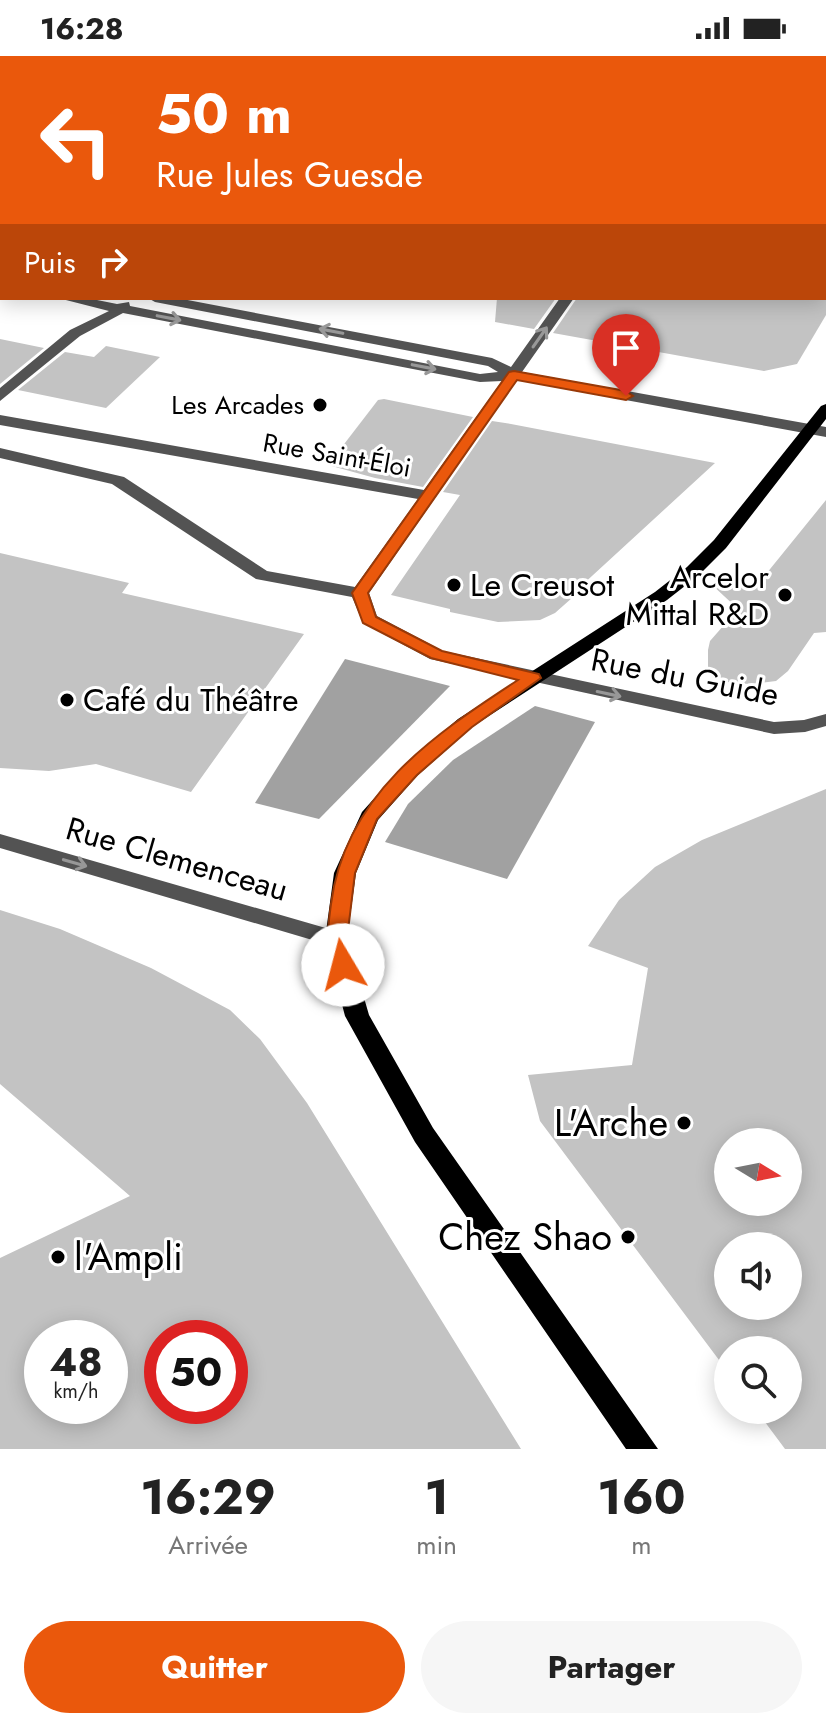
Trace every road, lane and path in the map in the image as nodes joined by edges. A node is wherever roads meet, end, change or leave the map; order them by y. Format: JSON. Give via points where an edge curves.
{"nodes":[{"id":1,"x":75,"y":300,"type":"edge"},
{"id":2,"x":131,"y":300,"type":"edge"},
{"id":3,"x":166,"y":300,"type":"edge"},
{"id":4,"x":566,"y":300,"type":"edge"},
{"id":5,"x":120,"y":309,"type":"junction"},
{"id":6,"x":514,"y":375,"type":"junction"},
{"id":7,"x":0,"y":396,"type":"edge"},
{"id":8,"x":826,"y":409,"type":"edge"},
{"id":9,"x":0,"y":420,"type":"edge"},
{"id":10,"x":818,"y":430,"type":"edge"},
{"id":11,"x":0,"y":453,"type":"edge"},
{"id":12,"x":429,"y":496,"type":"junction"},
{"id":13,"x":360,"y":593,"type":"junction"},
{"id":14,"x":533,"y":678,"type":"junction"},
{"id":15,"x":826,"y":720,"type":"edge"},
{"id":16,"x":0,"y":841,"type":"edge"},
{"id":17,"x":336,"y":939,"type":"junction"},
{"id":18,"x":643,"y":1449,"type":"edge"}],
"edges":[{"from":1,"to":5,"type":"street"},
{"from":2,"to":5,"type":"street"},
{"from":6,"to":3,"type":"street","one_way":true,"via":[[492,362]]},
{"from":6,"to":4,"type":"street","one_way":true},
{"from":5,"to":6,"type":"street","one_way":true,"via":[[480,378]]},
{"from":5,"to":7,"type":"street","via":[[75,333]]},
{"from":6,"to":10,"type":"street"},
{"from":6,"to":12,"type":"street"},
{"from":8,"to":10,"type":"main road"},
{"from":9,"to":12,"type":"street","name":"Rue Saint-Éloi"},
{"from":10,"to":14,"type":"main road","via":[[720,544],[661,596]]},
{"from":11,"to":13,"type":"street","via":[[118,480],[262,575]]},
{"from":12,"to":13,"type":"street"},
{"from":13,"to":14,"type":"street","name":"Rue du Guide","via":[[369,619],[437,655]]},
{"from":14,"to":15,"type":"street","name":"Rue du Guide","one_way":true,"via":[[774,728]]},
{"from":14,"to":17,"type":"main road","via":[[465,723],[410,771],[369,817],[345,873]]},
{"from":16,"to":17,"type":"street","name":"Rue Clemenceau","one_way":true},
{"from":17,"to":18,"type":"main road","via":[[357,1016],[424,1135]]}]}
